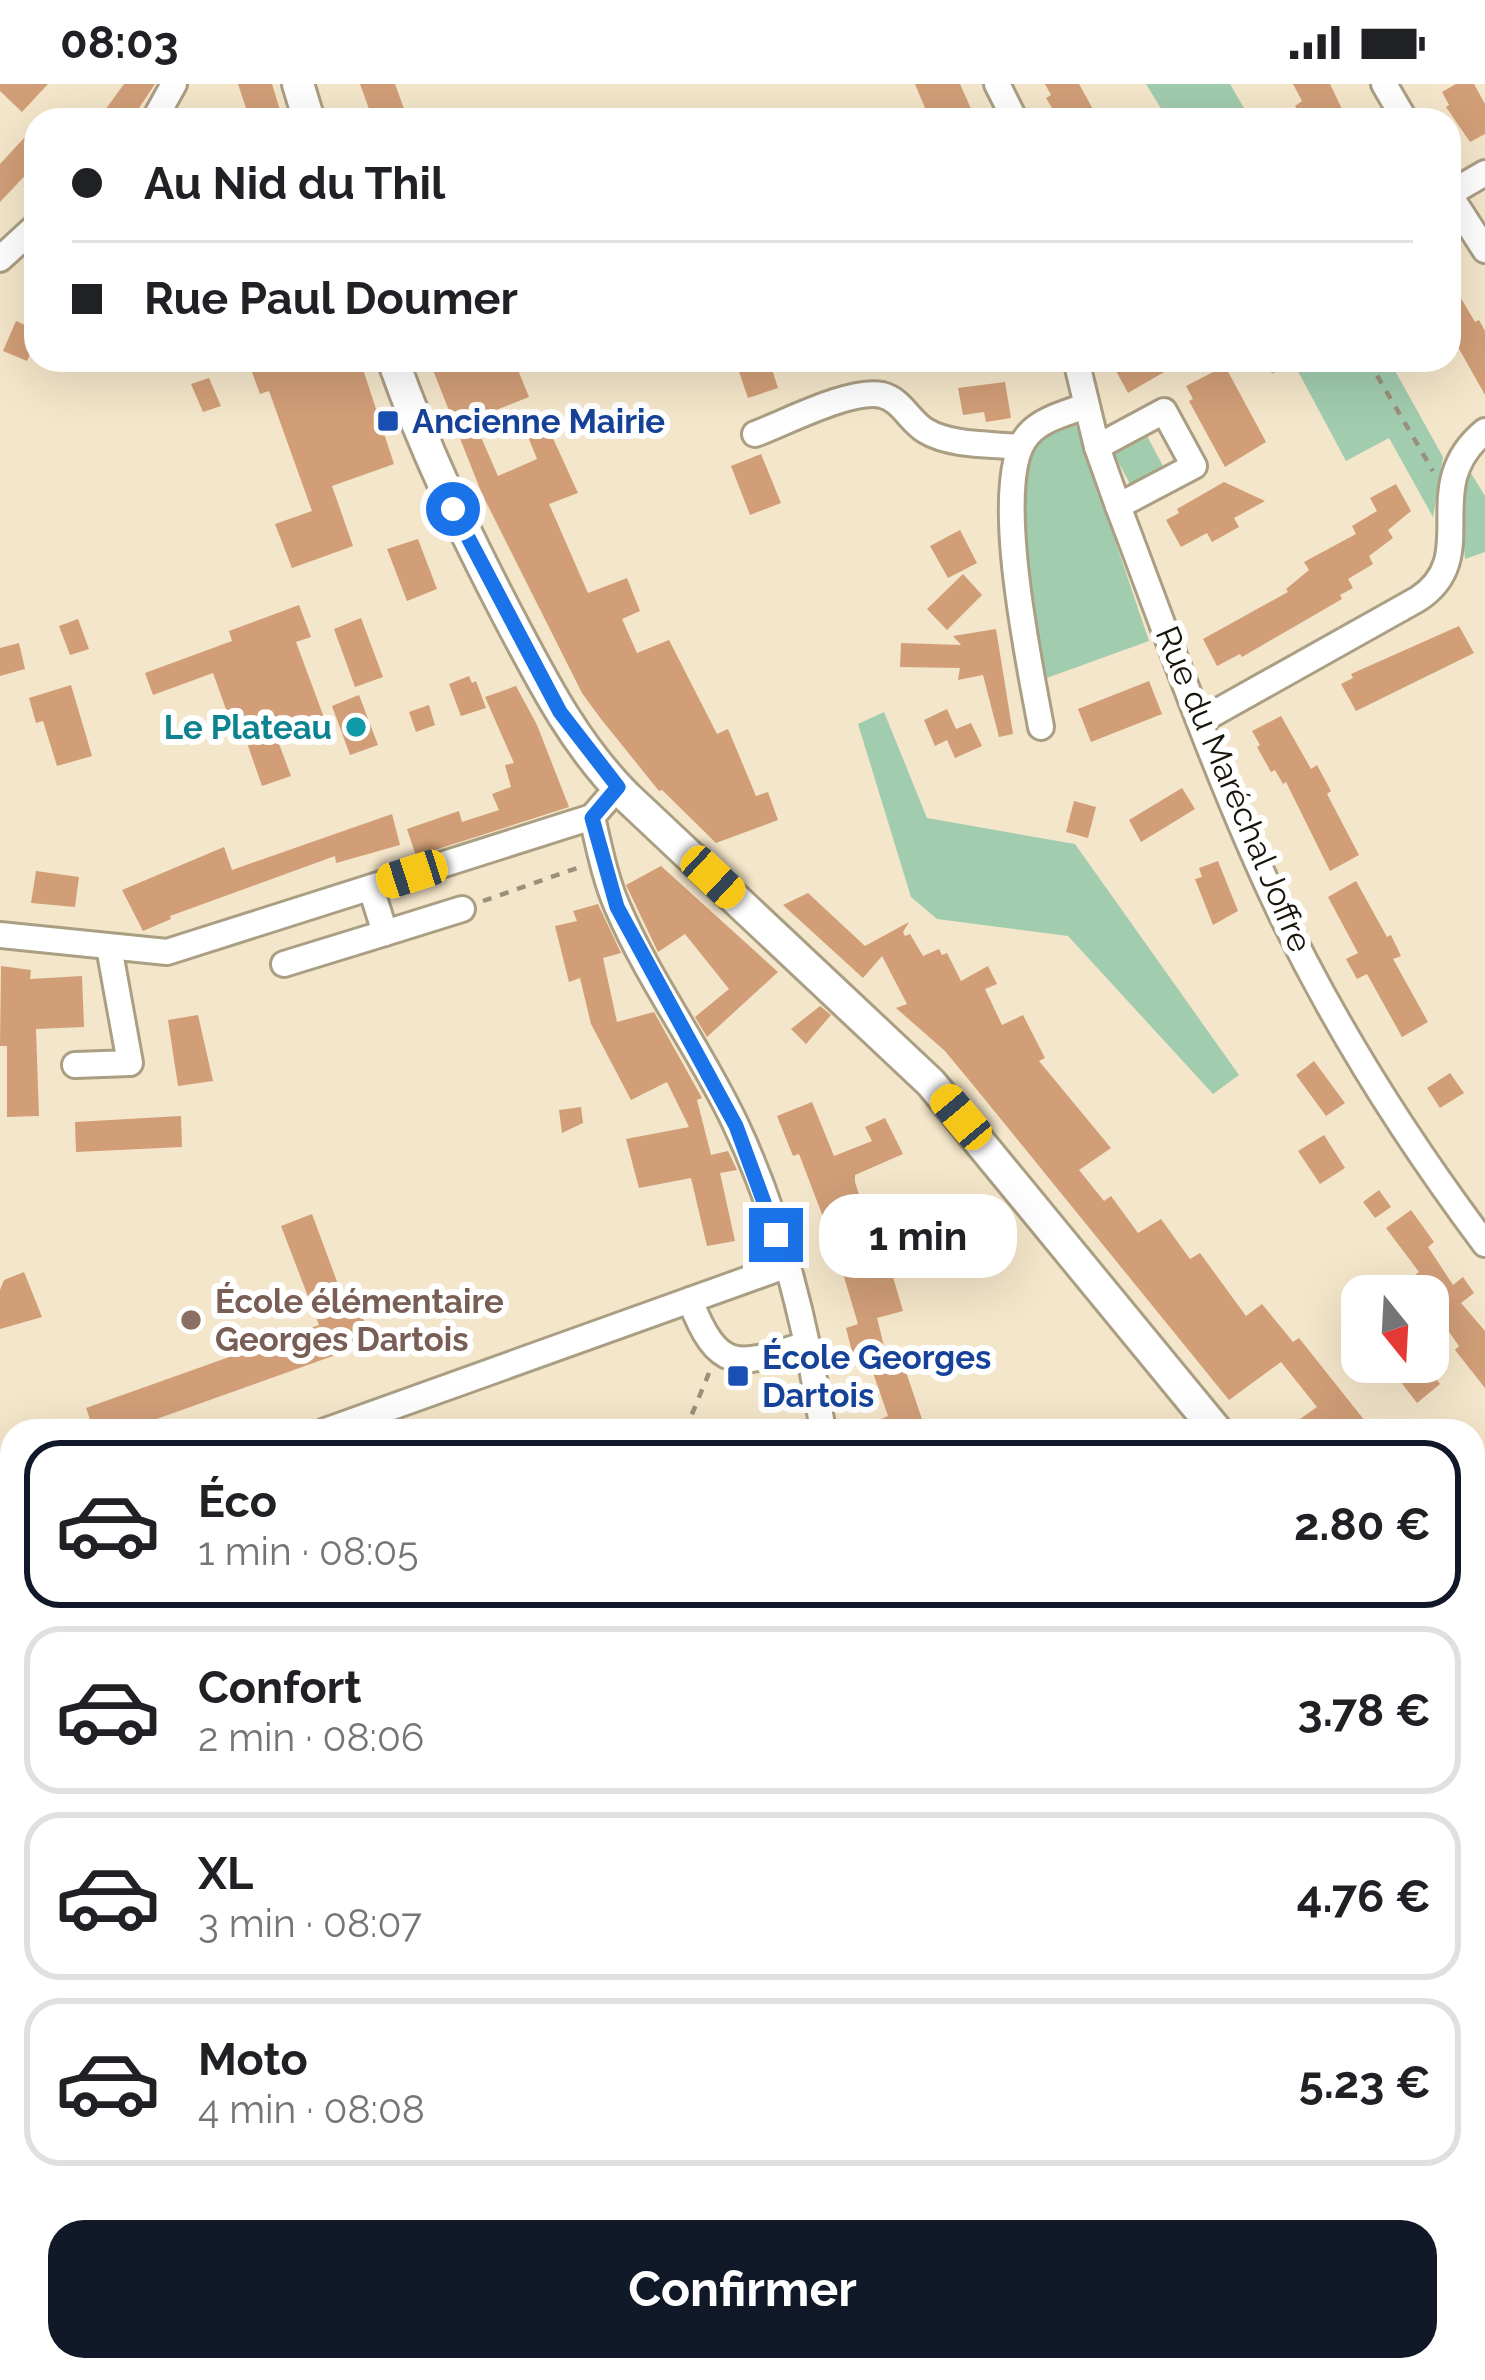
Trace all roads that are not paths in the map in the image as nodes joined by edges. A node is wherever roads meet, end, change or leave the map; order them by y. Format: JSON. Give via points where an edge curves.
{"nodes":[{"id":1,"x":1461,"y":213,"type":"edge"},
{"id":2,"x":24,"y":237,"type":"edge"},
{"id":3,"x":1485,"y":250,"type":"edge"},
{"id":4,"x":0,"y":259,"type":"edge"},
{"id":5,"x":398,"y":372,"type":"edge"},
{"id":6,"x":1078,"y":372,"type":"edge"},
{"id":7,"x":1085,"y":406,"type":"junction"},
{"id":8,"x":1485,"y":431,"type":"edge"},
{"id":9,"x":755,"y":434,"type":"dead end"},
{"id":10,"x":1019,"y":447,"type":"junction"},
{"id":11,"x":1097,"y":447,"type":"junction"},
{"id":12,"x":1118,"y":506,"type":"junction"},
{"id":13,"x":1202,"y":720,"type":"junction"},
{"id":14,"x":1042,"y":728,"type":"dead end"},
{"id":15,"x":618,"y":787,"type":"junction"},
{"id":16,"x":592,"y":818,"type":"junction"},
{"id":17,"x":371,"y":888,"type":"junction"},
{"id":18,"x":462,"y":909,"type":"road end"},
{"id":19,"x":385,"y":933,"type":"junction"},
{"id":20,"x":0,"y":935,"type":"edge"},
{"id":21,"x":110,"y":947,"type":"junction"},
{"id":22,"x":284,"y":964,"type":"dead end"},
{"id":23,"x":75,"y":1065,"type":"dead end"},
{"id":24,"x":1485,"y":1244,"type":"edge"},
{"id":25,"x":785,"y":1266,"type":"junction"},
{"id":26,"x":690,"y":1300,"type":"junction"},
{"id":27,"x":807,"y":1345,"type":"junction"},
{"id":28,"x":358,"y":1419,"type":"edge"},
{"id":29,"x":821,"y":1419,"type":"edge"},
{"id":30,"x":1206,"y":1419,"type":"edge"},
{"id":31,"x":0,"y":1840,"type":"edge"},
{"id":32,"x":0,"y":1852,"type":"edge"}],
"edges":[{"from":1,"to":3,"type":"street"},
{"from":2,"to":4,"type":"street"},
{"from":5,"to":15,"type":"main road","via":[[442,487],[535,667],[571,730]]},
{"from":6,"to":7,"type":"street","name":"Rue du Maréchal Joffre"},
{"from":7,"to":10,"type":"street","via":[[1041,424]]},
{"from":7,"to":11,"type":"street","name":"Rue du Maréchal Joffre"},
{"from":8,"to":13,"type":"street","via":[[1463,451],[1450,488],[1449,564],[1429,592]]},
{"from":9,"to":10,"type":"street","via":[[873,394],[937,436]]},
{"from":10,"to":14,"type":"street","via":[[1014,566]]},
{"from":11,"to":12,"type":"street","name":"Rue du Maréchal Joffre"},
{"from":11,"to":12,"type":"street","via":[[1164,411],[1193,466]]},
{"from":12,"to":13,"type":"street","name":"Rue du Maréchal Joffre"},
{"from":13,"to":24,"type":"street","name":"Rue du Maréchal Joffre","via":[[1273,896],[1346,1037]]},
{"from":15,"to":16,"type":"street"},
{"from":15,"to":30,"type":"main road","via":[[945,1097]]},
{"from":16,"to":17,"type":"street"},
{"from":16,"to":25,"type":"street","via":[[625,923],[742,1138]]},
{"from":17,"to":19,"type":"street"},
{"from":17,"to":21,"type":"street","via":[[167,952]]},
{"from":18,"to":19,"type":"street"},
{"from":19,"to":22,"type":"street"},
{"from":20,"to":21,"type":"street"},
{"from":21,"to":23,"type":"street","via":[[130,1063]]},
{"from":25,"to":26,"type":"street"},
{"from":25,"to":27,"type":"street"},
{"from":26,"to":27,"type":"street","via":[[719,1352],[747,1362]]},
{"from":26,"to":28,"type":"street"},
{"from":27,"to":29,"type":"street"},
{"from":31,"to":32,"type":"street"}]}
